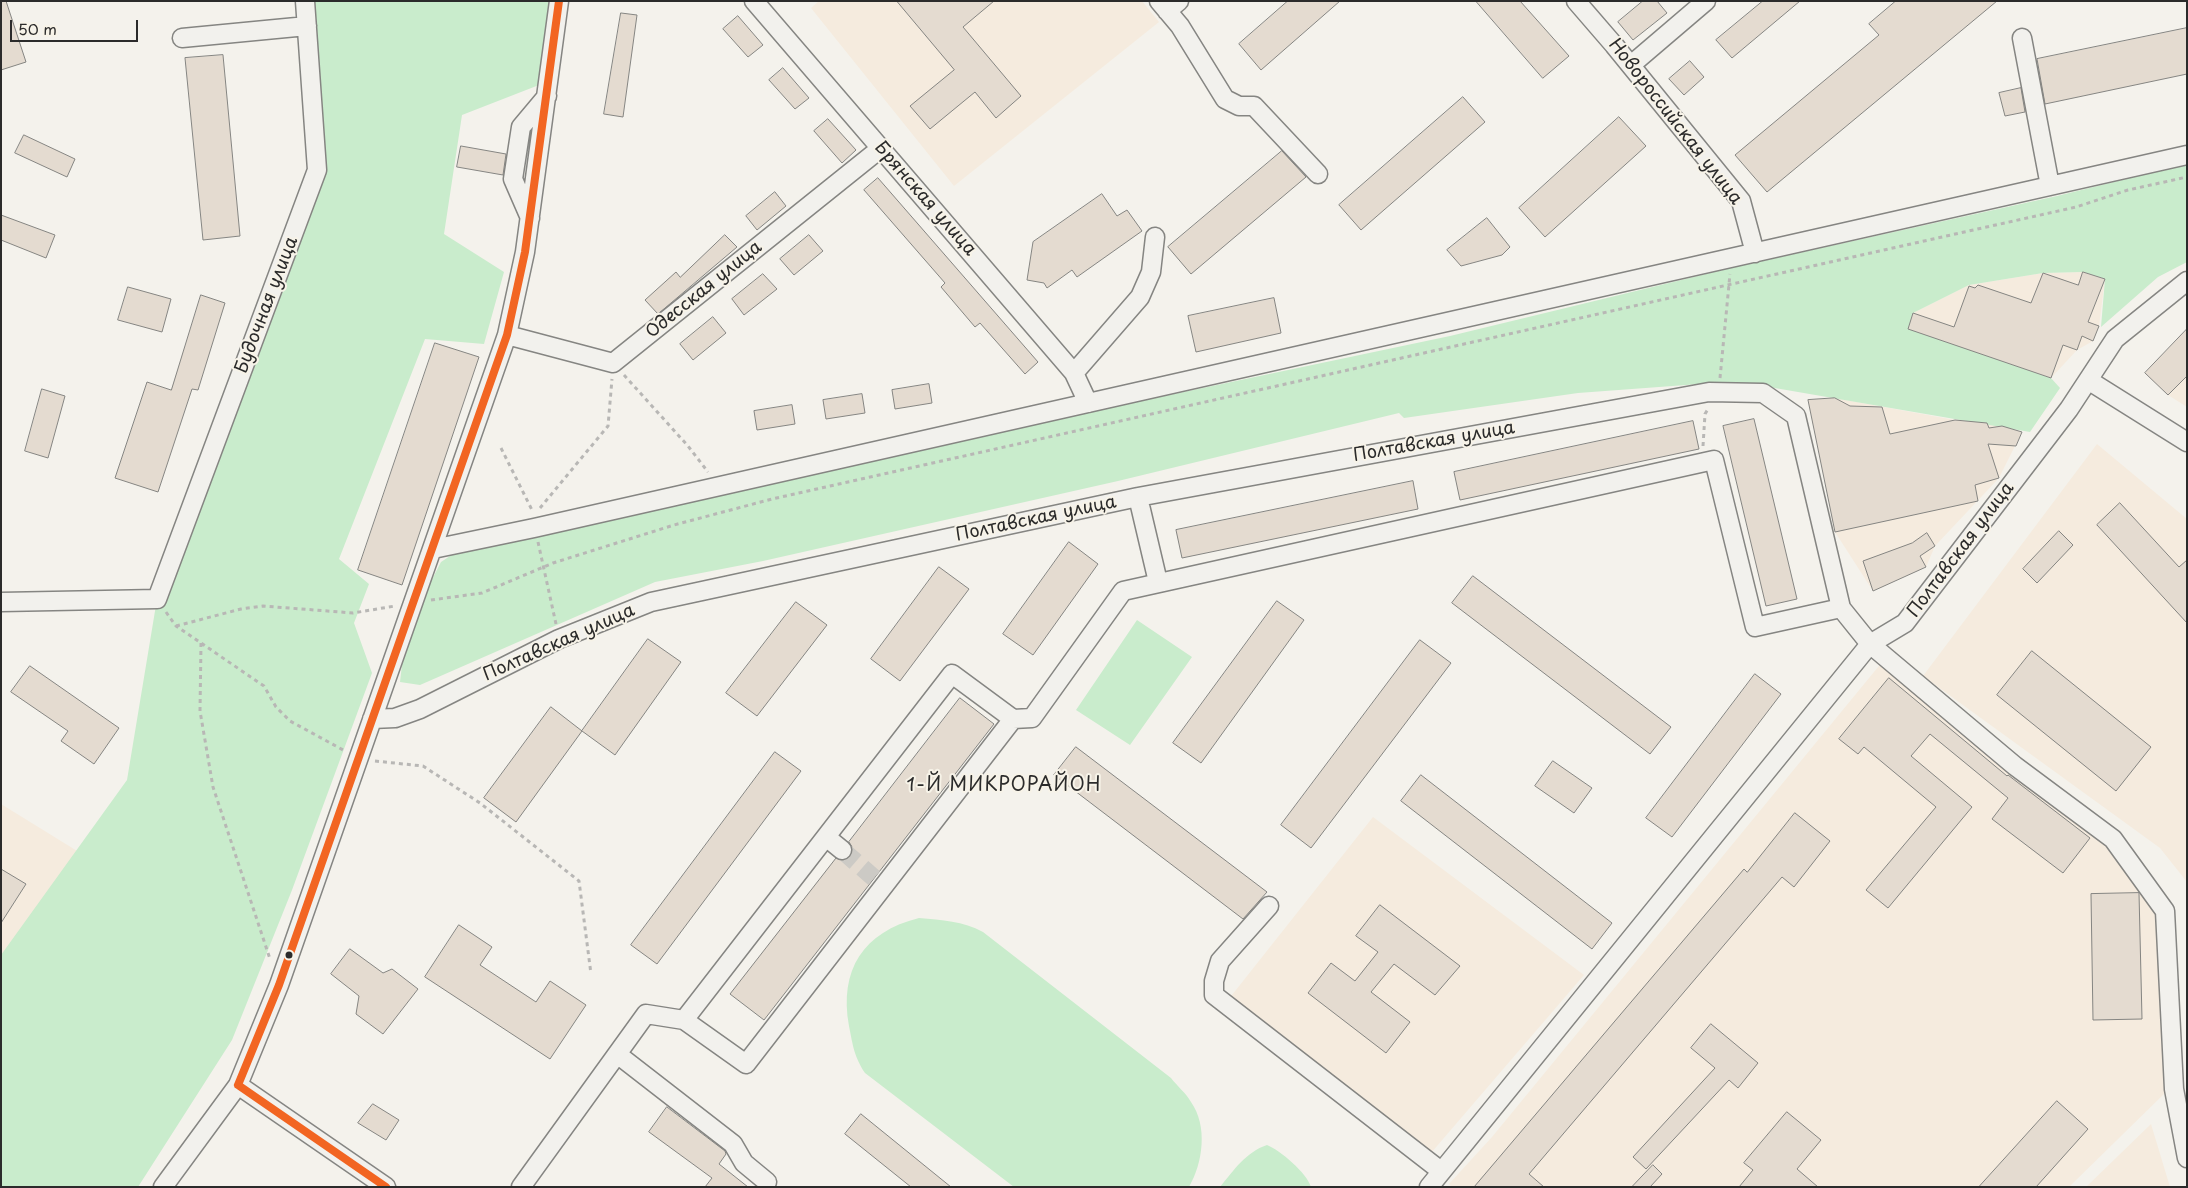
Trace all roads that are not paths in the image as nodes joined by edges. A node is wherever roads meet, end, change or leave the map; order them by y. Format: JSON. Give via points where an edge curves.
{"nodes":[{"id":1,"x":305,"y":1,"type":"edge"},
{"id":2,"x":559,"y":1,"type":"edge"},
{"id":3,"x":754,"y":1,"type":"edge"},
{"id":4,"x":1576,"y":1,"type":"edge"},
{"id":5,"x":1706,"y":1,"type":"edge"},
{"id":6,"x":1168,"y":4,"type":"edge"},
{"id":7,"x":306,"y":26,"type":"junction"},
{"id":8,"x":182,"y":38,"type":"dead end"},
{"id":9,"x":2022,"y":38,"type":"dead end"},
{"id":10,"x":1631,"y":65,"type":"junction"},
{"id":11,"x":881,"y":148,"type":"junction"},
{"id":12,"x":2187,"y":155,"type":"edge"},
{"id":13,"x":1318,"y":174,"type":"dead end"},
{"id":14,"x":2050,"y":186,"type":"junction"},
{"id":15,"x":1154,"y":237,"type":"dead end"},
{"id":16,"x":1755,"y":253,"type":"junction"},
{"id":17,"x":2187,"y":281,"type":"edge"},
{"id":18,"x":507,"y":335,"type":"junction"},
{"id":19,"x":1074,"y":372,"type":"junction"},
{"id":20,"x":2088,"y":380,"type":"junction"},
{"id":21,"x":1088,"y":403,"type":"junction"},
{"id":22,"x":2187,"y":442,"type":"edge"},
{"id":23,"x":1138,"y":497,"type":"junction"},
{"id":24,"x":433,"y":549,"type":"junction"},
{"id":25,"x":1158,"y":582,"type":"junction"},
{"id":26,"x":1,"y":602,"type":"edge"},
{"id":27,"x":1841,"y":608,"type":"junction"},
{"id":28,"x":1870,"y":644,"type":"junction"},
{"id":29,"x":372,"y":719,"type":"junction"},
{"id":30,"x":1014,"y":719,"type":"junction"},
{"id":31,"x":826,"y":837,"type":"junction"},
{"id":32,"x":842,"y":850,"type":"tunnel mouth"},
{"id":33,"x":1269,"y":906,"type":"dead end"},
{"id":34,"x":684,"y":1020,"type":"junction"},
{"id":35,"x":618,"y":1054,"type":"junction"},
{"id":36,"x":238,"y":1085,"type":"junction"},
{"id":37,"x":2187,"y":1158,"type":"edge"},
{"id":38,"x":1441,"y":1171,"type":"junction"},
{"id":39,"x":767,"y":1182,"type":"dead end"},
{"id":40,"x":162,"y":1187,"type":"edge"},
{"id":41,"x":386,"y":1187,"type":"edge"},
{"id":42,"x":521,"y":1187,"type":"edge"},
{"id":43,"x":1428,"y":1187,"type":"edge"}],
"edges":[{"from":1,"to":7,"type":"street","name":"Будочная улица"},
{"from":2,"to":18,"type":"street","via":[[530,218]]},
{"from":3,"to":11,"type":"street","name":"Брянская улица"},
{"from":4,"to":10,"type":"street","name":"Новороссийская улица"},
{"from":5,"to":10,"type":"street"},
{"from":6,"to":13,"type":"street","via":[[1225,99],[1239,106],[1254,106]]},
{"from":7,"to":8,"type":"street"},
{"from":7,"to":26,"type":"street","name":"Будочная улица","via":[[317,170],[156,599]]},
{"from":9,"to":14,"type":"street"},
{"from":10,"to":16,"type":"street","name":"Новороссийская улица","via":[[1741,201]]},
{"from":11,"to":18,"type":"street","name":"Одесская улица","via":[[614,363]]},
{"from":11,"to":19,"type":"street","name":"Брянская улица"},
{"from":12,"to":14,"type":"street"},
{"from":14,"to":16,"type":"street"},
{"from":15,"to":19,"type":"street","via":[[1152,272],[1140,297]]},
{"from":16,"to":21,"type":"street"},
{"from":17,"to":20,"type":"street","name":"Полтавская улица","via":[[2115,339]]},
{"from":18,"to":24,"type":"street"},
{"from":19,"to":21,"type":"street","name":"Брянская улица"},
{"from":20,"to":22,"type":"street"},
{"from":20,"to":28,"type":"street","name":"Полтавская улица","via":[[1905,624]]},
{"from":21,"to":24,"type":"street"},
{"from":23,"to":25,"type":"street"},
{"from":23,"to":27,"type":"street","name":"Полтавская улица","via":[[1699,393],[1764,393],[1796,416]]},
{"from":23,"to":29,"type":"street","name":"Полтавская улица","via":[[651,602],[559,639],[420,709],[395,718]]},
{"from":24,"to":29,"type":"street"},
{"from":25,"to":27,"type":"street","via":[[1714,460],[1756,627]]},
{"from":25,"to":30,"type":"street","via":[[1123,591],[1032,718]]},
{"from":27,"to":28,"type":"street","name":"Полтавская улица"},
{"from":28,"to":37,"type":"street","via":[[2015,766],[2113,839],[2165,910],[2174,1089]]},
{"from":28,"to":38,"type":"street"},
{"from":29,"to":36,"type":"street","via":[[279,985]]},
{"from":30,"to":31,"type":"street","via":[[952,674]]},
{"from":30,"to":34,"type":"street","via":[[879,883],[746,1064]]},
{"from":31,"to":32,"type":"street"},
{"from":31,"to":34,"type":"street"},
{"from":33,"to":38,"type":"street","via":[[1220,961],[1214,995]]},
{"from":34,"to":35,"type":"street","via":[[646,1014]]},
{"from":35,"to":39,"type":"street","via":[[733,1144],[744,1163]]},
{"from":35,"to":42,"type":"street"},
{"from":36,"to":40,"type":"street"},
{"from":36,"to":41,"type":"street"},
{"from":38,"to":43,"type":"street"}]}
